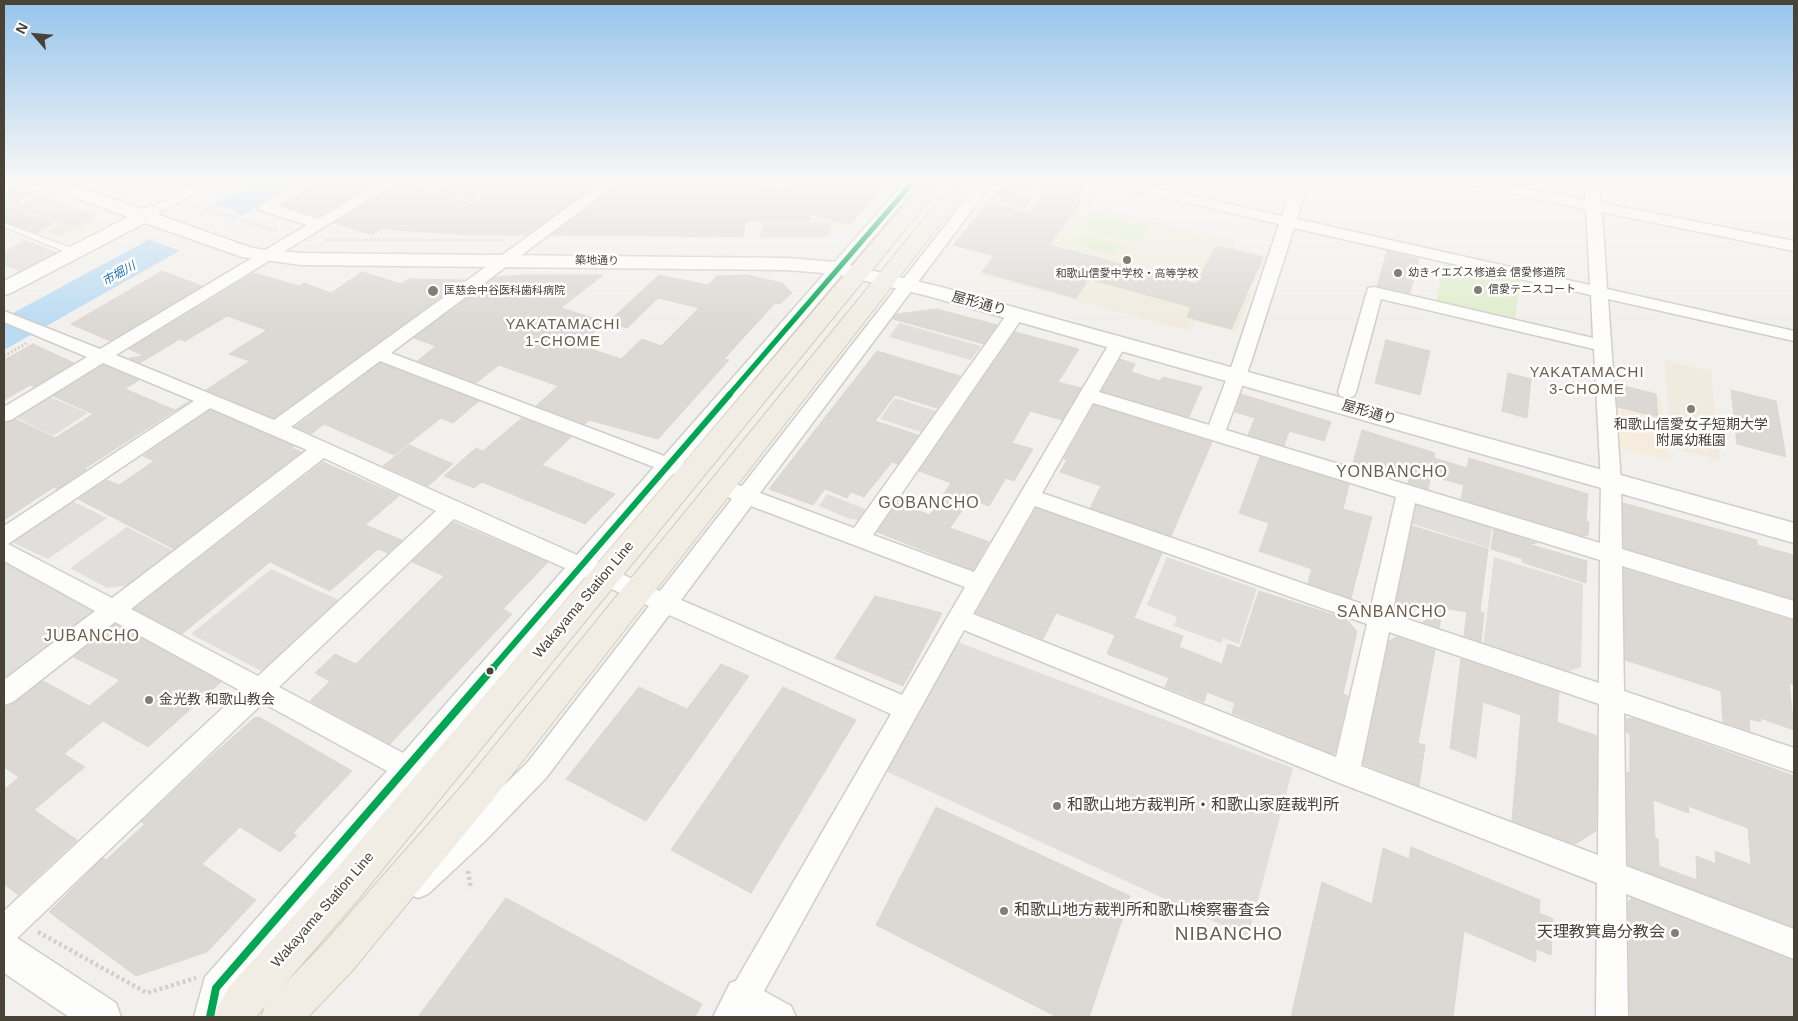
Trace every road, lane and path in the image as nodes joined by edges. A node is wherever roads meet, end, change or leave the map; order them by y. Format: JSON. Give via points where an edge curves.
{"nodes":[{"id":1,"x":16,"y":230,"type":"edge"},
{"id":2,"x":123,"y":230,"type":"edge"},
{"id":3,"x":194,"y":230,"type":"edge"},
{"id":4,"x":246,"y":230,"type":"edge"},
{"id":5,"x":310,"y":230,"type":"edge"},
{"id":6,"x":543,"y":230,"type":"edge"},
{"id":7,"x":894,"y":230,"type":"edge"},
{"id":8,"x":903,"y":230,"type":"edge"},
{"id":9,"x":917,"y":230,"type":"edge"},
{"id":10,"x":928,"y":230,"type":"edge"},
{"id":11,"x":1285,"y":230,"type":"edge"},
{"id":12,"x":1322,"y":230,"type":"edge"},
{"id":13,"x":1596,"y":230,"type":"edge"},
{"id":14,"x":1712,"y":230,"type":"edge"},
{"id":15,"x":326,"y":240,"type":"dead end"},
{"id":16,"x":286,"y":245,"type":"junction"},
{"id":17,"x":1794,"y":246,"type":"edge"},
{"id":18,"x":513,"y":250,"type":"junction"},
{"id":19,"x":74,"y":252,"type":"junction"},
{"id":20,"x":268,"y":256,"type":"junction"},
{"id":21,"x":877,"y":271,"type":"junction"},
{"id":22,"x":946,"y":288,"type":"junction"},
{"id":23,"x":4,"y":289,"type":"edge"},
{"id":24,"x":1600,"y":292,"type":"junction"},
{"id":25,"x":1016,"y":314,"type":"junction"},
{"id":26,"x":4,"y":316,"type":"edge"},
{"id":27,"x":1794,"y":336,"type":"edge"},
{"id":28,"x":32,"y":340,"type":"dead end"},
{"id":29,"x":1118,"y":342,"type":"junction"},
{"id":30,"x":1603,"y":346,"type":"junction"},
{"id":31,"x":378,"y":354,"type":"junction"},
{"id":32,"x":4,"y":356,"type":"edge"},
{"id":33,"x":102,"y":356,"type":"junction"},
{"id":34,"x":1239,"y":369,"type":"junction"},
{"id":35,"x":1347,"y":392,"type":"junction"},
{"id":36,"x":1087,"y":395,"type":"junction"},
{"id":37,"x":209,"y":400,"type":"junction"},
{"id":38,"x":4,"y":415,"type":"edge"},
{"id":39,"x":276,"y":428,"type":"junction"},
{"id":40,"x":1215,"y":434,"type":"junction"},
{"id":41,"x":322,"y":449,"type":"junction"},
{"id":42,"x":679,"y":469,"type":"junction"},
{"id":43,"x":1611,"y":474,"type":"junction"},
{"id":44,"x":734,"y":491,"type":"junction"},
{"id":45,"x":1407,"y":493,"type":"junction"},
{"id":46,"x":1029,"y":496,"type":"junction"},
{"id":47,"x":451,"y":509,"type":"junction"},
{"id":48,"x":1794,"y":516,"type":"edge"},
{"id":49,"x":1794,"y":533,"type":"edge"},
{"id":50,"x":4,"y":537,"type":"edge"},
{"id":51,"x":859,"y":538,"type":"junction"},
{"id":52,"x":4,"y":551,"type":"edge"},
{"id":53,"x":1611,"y":556,"type":"junction"},
{"id":54,"x":593,"y":570,"type":"junction"},
{"id":55,"x":979,"y":583,"type":"junction"},
{"id":56,"x":652,"y":596,"type":"junction"},
{"id":57,"x":110,"y":610,"type":"junction"},
{"id":58,"x":1794,"y":610,"type":"edge"},
{"id":59,"x":959,"y":618,"type":"junction"},
{"id":60,"x":1379,"y":619,"type":"junction"},
{"id":61,"x":261,"y":689,"type":"junction"},
{"id":62,"x":4,"y":694,"type":"edge"},
{"id":63,"x":1610,"y":696,"type":"junction"},
{"id":64,"x":907,"y":709,"type":"junction"},
{"id":65,"x":1794,"y":760,"type":"edge"},
{"id":66,"x":1346,"y":773,"type":"junction"},
{"id":67,"x":419,"y":774,"type":"junction"},
{"id":68,"x":1613,"y":873,"type":"junction"},
{"id":69,"x":8,"y":934,"type":"edge"},
{"id":70,"x":1794,"y":944,"type":"edge"},
{"id":71,"x":196,"y":978,"type":"dead end"},
{"id":72,"x":738,"y":1007,"type":"edge"},
{"id":73,"x":102,"y":1017,"type":"edge"},
{"id":74,"x":210,"y":1017,"type":"edge"},
{"id":75,"x":233,"y":1017,"type":"edge"},
{"id":76,"x":281,"y":1017,"type":"edge"},
{"id":77,"x":780,"y":1017,"type":"edge"},
{"id":78,"x":1612,"y":1017,"type":"edge"}],
"edges":[{"from":1,"to":19,"type":"lane"},
{"from":2,"to":19,"type":"street"},
{"from":3,"to":20,"type":"street","name":"築地通り","via":[[211,240]]},
{"from":4,"to":16,"type":"street","name":"築地通り"},
{"from":5,"to":16,"type":"street"},
{"from":6,"to":18,"type":"street"},
{"from":7,"to":21,"type":"street"},
{"from":8,"to":21,"type":"main road","name":"Wakayama Station Line"},
{"from":9,"to":21,"type":"main road","name":"Wakayama Station Line"},
{"from":10,"to":21,"type":"street"},
{"from":11,"to":34,"type":"street"},
{"from":12,"to":24,"type":"street"},
{"from":13,"to":24,"type":"street"},
{"from":14,"to":17,"type":"street"},
{"from":15,"to":18,"type":"path"},
{"from":16,"to":18,"type":"street","name":"築地通り"},
{"from":16,"to":20,"type":"street"},
{"from":18,"to":20,"type":"street","name":"築地通り","via":[[301,259]]},
{"from":18,"to":21,"type":"street","name":"築地通り"},
{"from":18,"to":31,"type":"street"},
{"from":19,"to":23,"type":"street"},
{"from":20,"to":33,"type":"street"},
{"from":21,"to":22,"type":"street","name":"築地通り"},
{"from":21,"to":42,"type":"main road","name":"Wakayama Station Line"},
{"from":21,"to":44,"type":"main road","name":"Wakayama Station Line"},
{"from":22,"to":25,"type":"street","name":"屋形通り"},
{"from":22,"to":34,"type":"street","name":"屋形通り"},
{"from":24,"to":27,"type":"street"},
{"from":24,"to":30,"type":"street"},
{"from":25,"to":29,"type":"street","name":"屋形通り"},
{"from":25,"to":51,"type":"street"},
{"from":26,"to":33,"type":"street"},
{"from":28,"to":32,"type":"path"},
{"from":29,"to":34,"type":"street","name":"屋形通り"},
{"from":29,"to":36,"type":"street"},
{"from":30,"to":35,"type":"street","via":[[1374,292]]},
{"from":30,"to":43,"type":"street"},
{"from":31,"to":39,"type":"street"},
{"from":31,"to":42,"type":"street"},
{"from":33,"to":37,"type":"street"},
{"from":33,"to":38,"type":"street"},
{"from":34,"to":35,"type":"street","name":"屋形通り"},
{"from":34,"to":40,"type":"street"},
{"from":34,"to":43,"type":"street","name":"屋形通り"},
{"from":35,"to":43,"type":"street","name":"屋形通り"},
{"from":36,"to":40,"type":"street"},
{"from":36,"to":46,"type":"street"},
{"from":37,"to":39,"type":"street"},
{"from":37,"to":50,"type":"street"},
{"from":39,"to":41,"type":"street"},
{"from":40,"to":45,"type":"street"},
{"from":41,"to":47,"type":"street"},
{"from":41,"to":57,"type":"street"},
{"from":42,"to":54,"type":"main road","name":"Wakayama Station Line"},
{"from":43,"to":48,"type":"street","name":"屋形通り"},
{"from":43,"to":49,"type":"street","name":"屋形通り"},
{"from":43,"to":53,"type":"street"},
{"from":44,"to":51,"type":"street"},
{"from":44,"to":56,"type":"main road","name":"Wakayama Station Line"},
{"from":45,"to":53,"type":"street"},
{"from":45,"to":60,"type":"street"},
{"from":46,"to":55,"type":"street"},
{"from":46,"to":60,"type":"street"},
{"from":47,"to":54,"type":"street"},
{"from":47,"to":61,"type":"street"},
{"from":51,"to":55,"type":"street"},
{"from":52,"to":57,"type":"street"},
{"from":53,"to":58,"type":"street"},
{"from":53,"to":63,"type":"street"},
{"from":54,"to":56,"type":"street"},
{"from":54,"to":67,"type":"main road","name":"Wakayama Station Line"},
{"from":55,"to":59,"type":"street"},
{"from":56,"to":64,"type":"street"},
{"from":56,"to":76,"type":"main road","name":"Wakayama Station Line","via":[[478,792],[338,957]]},
{"from":57,"to":61,"type":"street"},
{"from":57,"to":62,"type":"street"},
{"from":59,"to":64,"type":"street"},
{"from":59,"to":66,"type":"street"},
{"from":60,"to":63,"type":"street"},
{"from":60,"to":66,"type":"street"},
{"from":61,"to":67,"type":"street"},
{"from":61,"to":69,"type":"street"},
{"from":63,"to":65,"type":"street"},
{"from":63,"to":68,"type":"street"},
{"from":64,"to":72,"type":"street"},
{"from":66,"to":68,"type":"street"},
{"from":67,"to":74,"type":"street","via":[[216,988]]},
{"from":67,"to":75,"type":"main road","name":"Wakayama Station Line","via":[[343,889],[242,1002]]},
{"from":68,"to":70,"type":"street"},
{"from":68,"to":78,"type":"street"},
{"from":69,"to":71,"type":"path","via":[[147,993]]},
{"from":69,"to":73,"type":"street"},
{"from":72,"to":77,"type":"street"}]}
